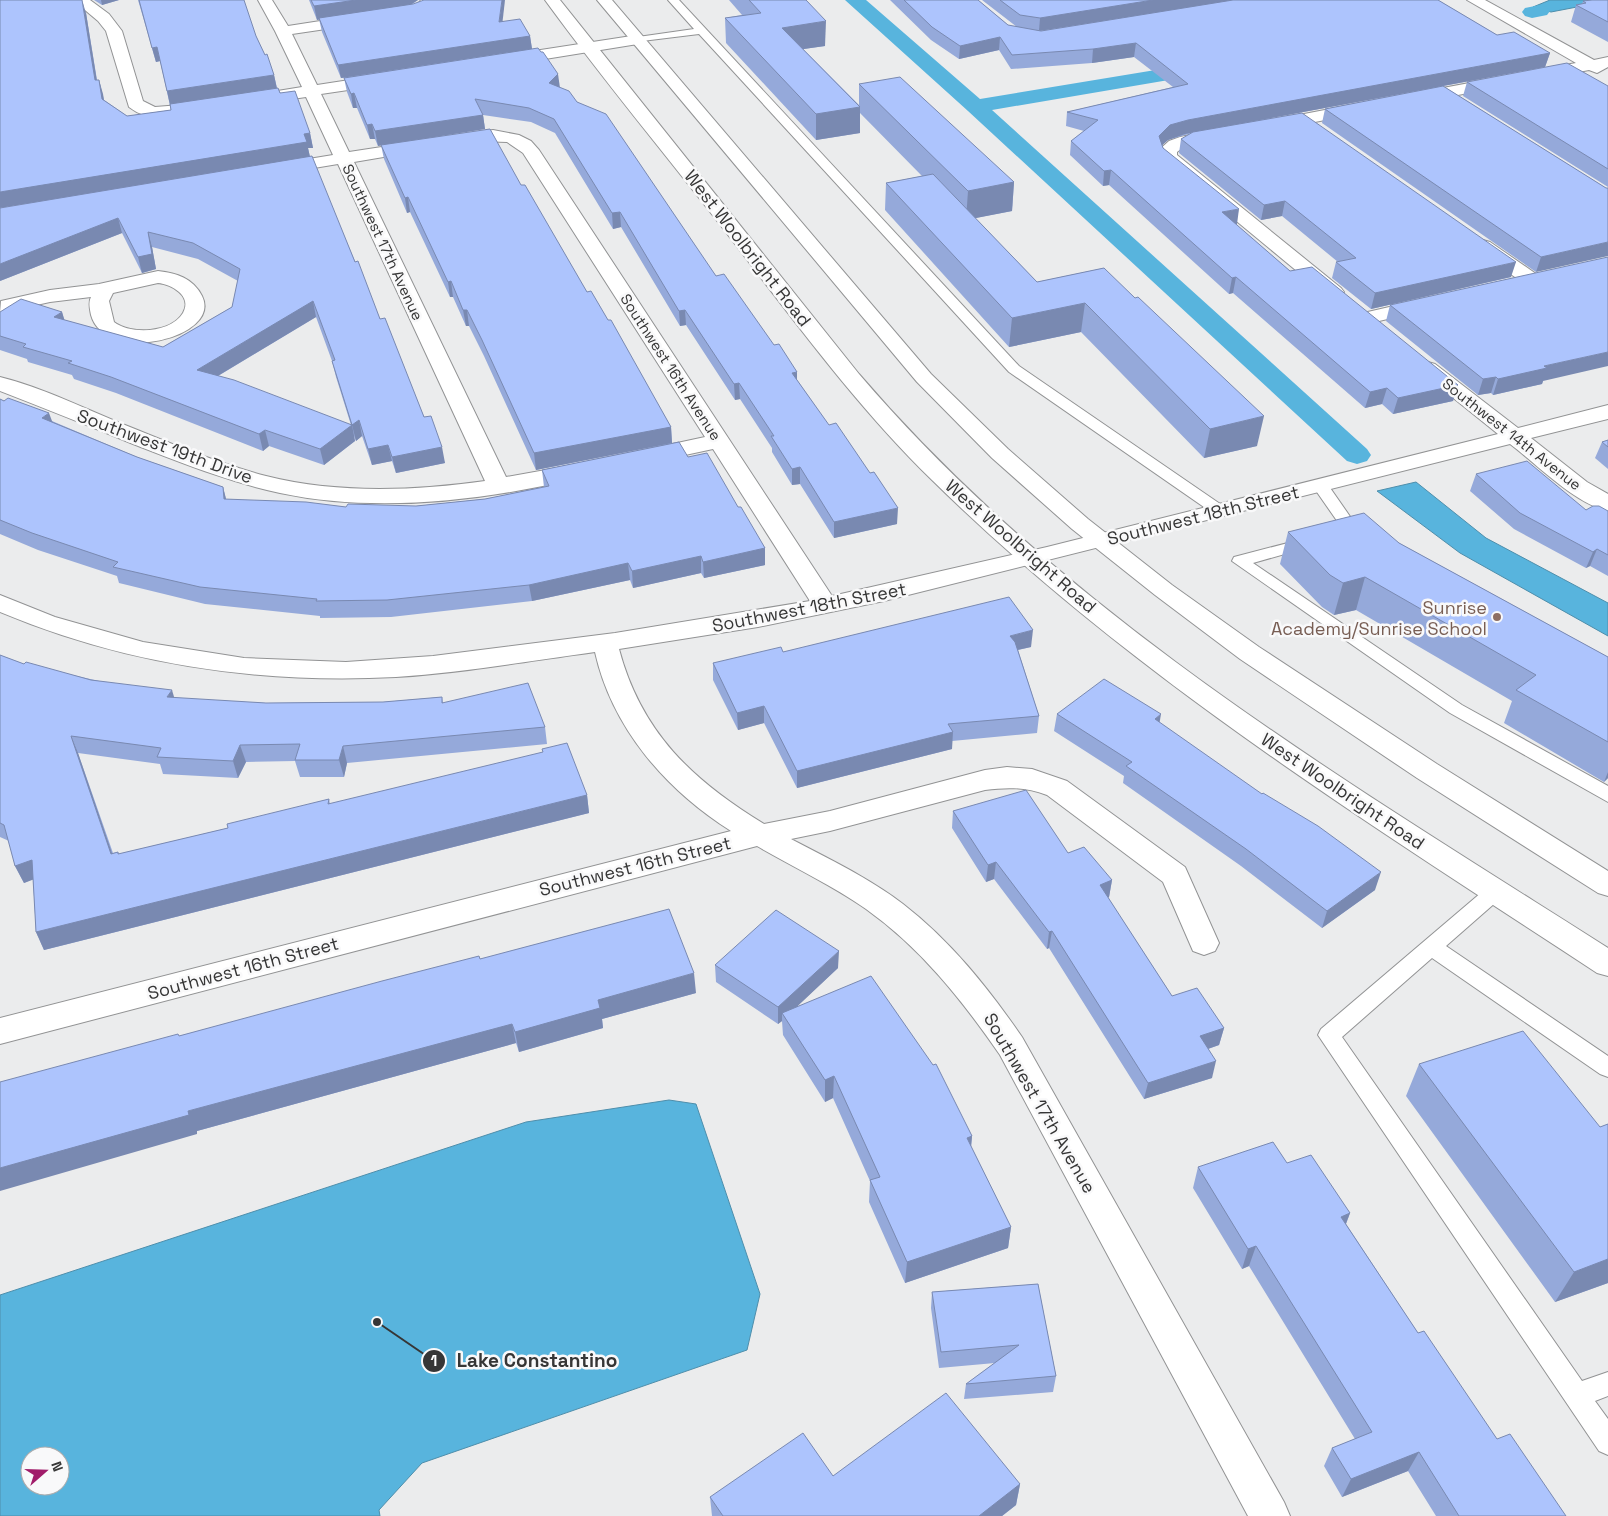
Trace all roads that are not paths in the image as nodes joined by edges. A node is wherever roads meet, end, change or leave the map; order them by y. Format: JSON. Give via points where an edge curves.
{"nodes":[{"id":1,"x":80,"y":0,"type":"edge"},
{"id":2,"x":265,"y":0,"type":"edge"},
{"id":3,"x":428,"y":0,"type":"edge"},
{"id":4,"x":552,"y":0,"type":"edge"},
{"id":5,"x":604,"y":0,"type":"edge"},
{"id":6,"x":673,"y":0,"type":"edge"},
{"id":7,"x":1474,"y":0,"type":"edge"},
{"id":8,"x":282,"y":31,"type":"junction"},
{"id":9,"x":701,"y":31,"type":"junction"},
{"id":10,"x":638,"y":40,"type":"junction"},
{"id":11,"x":590,"y":47,"type":"junction"},
{"id":12,"x":497,"y":62,"type":"edge"},
{"id":13,"x":1600,"y":64,"type":"edge"},
{"id":14,"x":1608,"y":74,"type":"edge"},
{"id":15,"x":399,"y":77,"type":"edge"},
{"id":16,"x":311,"y":91,"type":"junction"},
{"id":17,"x":1443,"y":93,"type":"junction"},
{"id":18,"x":245,"y":101,"type":"edge"},
{"id":19,"x":1396,"y":102,"type":"edge"},
{"id":20,"x":1377,"y":105,"type":"edge"},
{"id":21,"x":207,"y":107,"type":"edge"},
{"id":22,"x":1468,"y":108,"type":"edge"},
{"id":23,"x":1302,"y":119,"type":"junction"},
{"id":24,"x":1254,"y":128,"type":"edge"},
{"id":25,"x":1234,"y":132,"type":"edge"},
{"id":26,"x":1326,"y":136,"type":"edge"},
{"id":27,"x":343,"y":158,"type":"junction"},
{"id":28,"x":265,"y":171,"type":"edge"},
{"id":29,"x":1469,"y":236,"type":"edge"},
{"id":30,"x":1505,"y":287,"type":"edge"},
{"id":31,"x":104,"y":289,"type":"dead end"},
{"id":32,"x":1440,"y":301,"type":"edge"},
{"id":33,"x":0,"y":307,"type":"edge"},
{"id":34,"x":1366,"y":318,"type":"junction"},
{"id":35,"x":1388,"y":336,"type":"edge"},
{"id":36,"x":1411,"y":354,"type":"edge"},
{"id":37,"x":0,"y":383,"type":"edge"},
{"id":38,"x":1608,"y":412,"type":"edge"},
{"id":39,"x":1513,"y":436,"type":"junction"},
{"id":40,"x":720,"y":441,"type":"junction"},
{"id":41,"x":628,"y":460,"type":"edge"},
{"id":42,"x":599,"y":466,"type":"edge"},
{"id":43,"x":1320,"y":485,"type":"junction"},
{"id":44,"x":499,"y":486,"type":"junction"},
{"id":45,"x":1608,"y":504,"type":"edge"},
{"id":46,"x":1220,"y":511,"type":"junction"},
{"id":47,"x":1352,"y":531,"type":"junction"},
{"id":48,"x":1099,"y":541,"type":"junction"},
{"id":49,"x":1367,"y":544,"type":"edge"},
{"id":50,"x":1029,"y":558,"type":"junction"},
{"id":51,"x":0,"y":603,"type":"edge"},
{"id":52,"x":826,"y":606,"type":"junction"},
{"id":53,"x":605,"y":643,"type":"junction"},
{"id":54,"x":1608,"y":795,"type":"edge"},
{"id":55,"x":759,"y":835,"type":"junction"},
{"id":56,"x":1608,"y":885,"type":"edge"},
{"id":57,"x":1496,"y":891,"type":"junction"},
{"id":58,"x":1204,"y":943,"type":"dead end"},
{"id":59,"x":1430,"y":946,"type":"junction"},
{"id":60,"x":1608,"y":964,"type":"edge"},
{"id":61,"x":0,"y":1031,"type":"edge"},
{"id":62,"x":1608,"y":1068,"type":"edge"},
{"id":63,"x":1608,"y":1384,"type":"edge"},
{"id":64,"x":1576,"y":1396,"type":"junction"},
{"id":65,"x":1608,"y":1442,"type":"edge"},
{"id":66,"x":1270,"y":1516,"type":"edge"}],
"edges":[{"from":1,"to":21,"type":"street","via":[[96,10],[114,31],[135,103],[140,108],[163,113]]},
{"from":2,"to":8,"type":"street","name":"Southwest 17th Avenue"},
{"from":3,"to":8,"type":"street","via":[[424,7],[414,11]]},
{"from":4,"to":11,"type":"street","name":"West Woolbright Road"},
{"from":5,"to":10,"type":"street"},
{"from":6,"to":9,"type":"lane"},
{"from":7,"to":13,"type":"street"},
{"from":8,"to":16,"type":"street","name":"Southwest 17th Avenue"},
{"from":9,"to":10,"type":"lane"},
{"from":9,"to":46,"type":"lane","via":[[1014,369]]},
{"from":10,"to":11,"type":"street"},
{"from":10,"to":48,"type":"street","via":[[924,378],[996,450]]},
{"from":11,"to":12,"type":"street"},
{"from":11,"to":50,"type":"street","name":"West Woolbright Road","via":[[879,410],[941,476]]},
{"from":13,"to":14,"type":"street"},
{"from":13,"to":17,"type":"street"},
{"from":15,"to":16,"type":"street"},
{"from":16,"to":18,"type":"street"},
{"from":16,"to":27,"type":"street","name":"Southwest 17th Avenue"},
{"from":17,"to":19,"type":"street"},
{"from":17,"to":22,"type":"street"},
{"from":20,"to":23,"type":"street"},
{"from":23,"to":24,"type":"street"},
{"from":23,"to":26,"type":"street"},
{"from":25,"to":34,"type":"street","via":[[1175,145],[1168,150],[1168,157]]},
{"from":27,"to":28,"type":"street"},
{"from":27,"to":40,"type":"street","name":"Southwest 16th Avenue","via":[[478,136],[509,137],[522,141]]},
{"from":27,"to":44,"type":"street","name":"Southwest 17th Avenue"},
{"from":29,"to":30,"type":"street","via":[[1542,278]]},
{"from":31,"to":33,"type":"street","via":[[53,295]]},
{"from":32,"to":34,"type":"street"},
{"from":34,"to":35,"type":"street"},
{"from":36,"to":39,"type":"street","name":"Southwest 14th Avenue"},
{"from":37,"to":44,"type":"street","name":"Southwest 19th Drive","via":[[210,467],[292,488],[388,496],[439,494]]},
{"from":38,"to":39,"type":"street","name":"Southwest 18th Street"},
{"from":39,"to":43,"type":"street","name":"Southwest 18th Street"},
{"from":39,"to":45,"type":"street","name":"Southwest 14th Avenue","via":[[1579,487]]},
{"from":40,"to":41,"type":"street"},
{"from":40,"to":52,"type":"street","name":"Southwest 16th Avenue"},
{"from":42,"to":44,"type":"street","name":"Southwest 19th Drive"},
{"from":43,"to":46,"type":"street","name":"Southwest 18th Street"},
{"from":43,"to":47,"type":"lane"},
{"from":46,"to":48,"type":"street","name":"Southwest 18th Street"},
{"from":47,"to":49,"type":"lane"},
{"from":47,"to":54,"type":"lane","via":[[1240,561],[1456,708]]},
{"from":48,"to":50,"type":"street","name":"Southwest 18th Street"},
{"from":48,"to":56,"type":"street","via":[[1244,650]]},
{"from":50,"to":52,"type":"street","name":"Southwest 18th Street"},
{"from":50,"to":57,"type":"street","name":"West Woolbright Road","via":[[1135,643],[1285,754]]},
{"from":51,"to":53,"type":"street","name":"Southwest 18th Street","via":[[87,636],[133,648],[259,667],[396,668]]},
{"from":52,"to":53,"type":"street","name":"Southwest 18th Street"},
{"from":53,"to":55,"type":"street","name":"Southwest 17th Avenue","via":[[622,697],[658,754],[692,788],[733,820]]},
{"from":55,"to":58,"type":"street","name":"Southwest 16th Street","via":[[985,780],[1007,777],[1032,779],[1057,788],[1176,875]]},
{"from":55,"to":61,"type":"street","name":"Southwest 16th Street"},
{"from":55,"to":66,"type":"street","name":"Southwest 17th Avenue","via":[[842,879],[891,912],[937,951],[976,996],[1012,1046]]},
{"from":57,"to":59,"type":"lane"},
{"from":57,"to":60,"type":"street","name":"West Woolbright Road"},
{"from":59,"to":62,"type":"lane"},
{"from":59,"to":64,"type":"lane","via":[[1329,1035]]},
{"from":63,"to":64,"type":"lane"},
{"from":64,"to":65,"type":"lane"}]}
